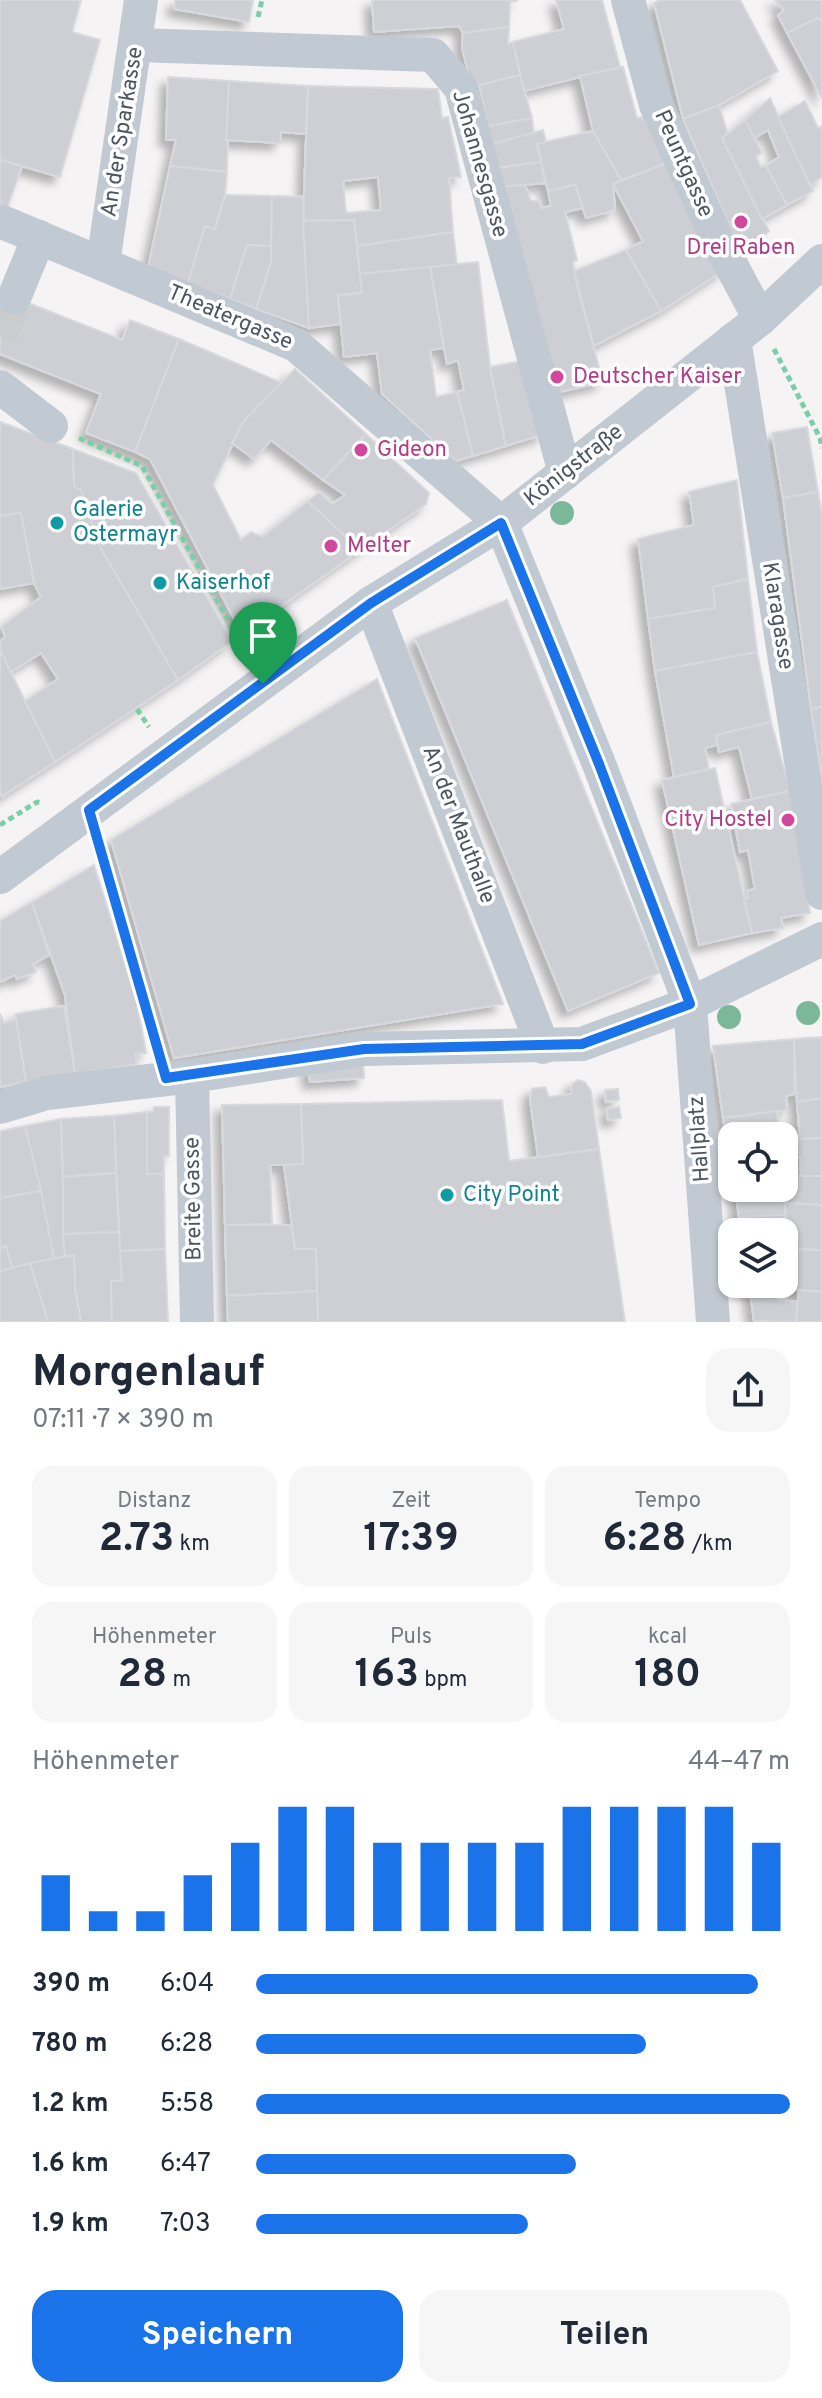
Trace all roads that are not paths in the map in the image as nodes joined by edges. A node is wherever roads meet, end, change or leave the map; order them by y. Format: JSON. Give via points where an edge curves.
{"nodes":[{"id":1,"x":141,"y":0,"type":"edge"},
{"id":2,"x":628,"y":0,"type":"edge"},
{"id":3,"x":137,"y":45,"type":"junction"},
{"id":4,"x":2,"y":222,"type":"dead end"},
{"id":5,"x":39,"y":237,"type":"junction"},
{"id":6,"x":822,"y":261,"type":"edge"},
{"id":7,"x":103,"y":264,"type":"junction"},
{"id":8,"x":14,"y":298,"type":"tunnel mouth"},
{"id":9,"x":747,"y":329,"type":"junction"},
{"id":10,"x":0,"y":387,"type":"edge"},
{"id":11,"x":51,"y":426,"type":"road end"},
{"id":12,"x":565,"y":473,"type":"junction"},
{"id":13,"x":501,"y":523,"type":"junction"},
{"id":14,"x":371,"y":603,"type":"junction"},
{"id":15,"x":0,"y":877,"type":"edge"},
{"id":16,"x":822,"y":893,"type":"edge"},
{"id":17,"x":822,"y":939,"type":"edge"},
{"id":18,"x":690,"y":1004,"type":"junction"},
{"id":19,"x":543,"y":1047,"type":"junction"},
{"id":20,"x":179,"y":1077,"type":"junction"},
{"id":21,"x":0,"y":1107,"type":"edge"},
{"id":22,"x":197,"y":1322,"type":"edge"},
{"id":23,"x":713,"y":1322,"type":"edge"}],
"edges":[{"from":1,"to":3,"type":"street","name":"An der Sparkasse"},
{"from":2,"to":9,"type":"street","name":"Peuntgasse","via":[[656,105],[717,239]]},
{"from":3,"to":7,"type":"street","name":"An der Sparkasse"},
{"from":3,"to":12,"type":"street","name":"Johannesgasse","via":[[433,55],[461,88]]},
{"from":4,"to":5,"type":"street","name":"Theatergasse"},
{"from":5,"to":7,"type":"street","name":"Theatergasse"},
{"from":5,"to":8,"type":"street"},
{"from":6,"to":9,"type":"street","name":"Königstraße"},
{"from":7,"to":13,"type":"street","name":"Theatergasse","via":[[296,345]]},
{"from":9,"to":12,"type":"street","name":"Königstraße"},
{"from":9,"to":16,"type":"street","name":"Klaragasse"},
{"from":10,"to":11,"type":"street"},
{"from":12,"to":13,"type":"street","name":"Königstraße"},
{"from":13,"to":14,"type":"street","name":"Königstraße"},
{"from":13,"to":18,"type":"street","name":"Hallplatz"},
{"from":14,"to":15,"type":"street","name":"Königstraße"},
{"from":14,"to":19,"type":"street","name":"An der Mauthalle"},
{"from":17,"to":18,"type":"street"},
{"from":18,"to":19,"type":"street","via":[[582,1044]]},
{"from":18,"to":23,"type":"street","name":"Hallplatz"},
{"from":19,"to":20,"type":"street","via":[[364,1049]]},
{"from":20,"to":21,"type":"street","via":[[47,1093]]},
{"from":20,"to":22,"type":"street","name":"Breite Gasse"}]}
